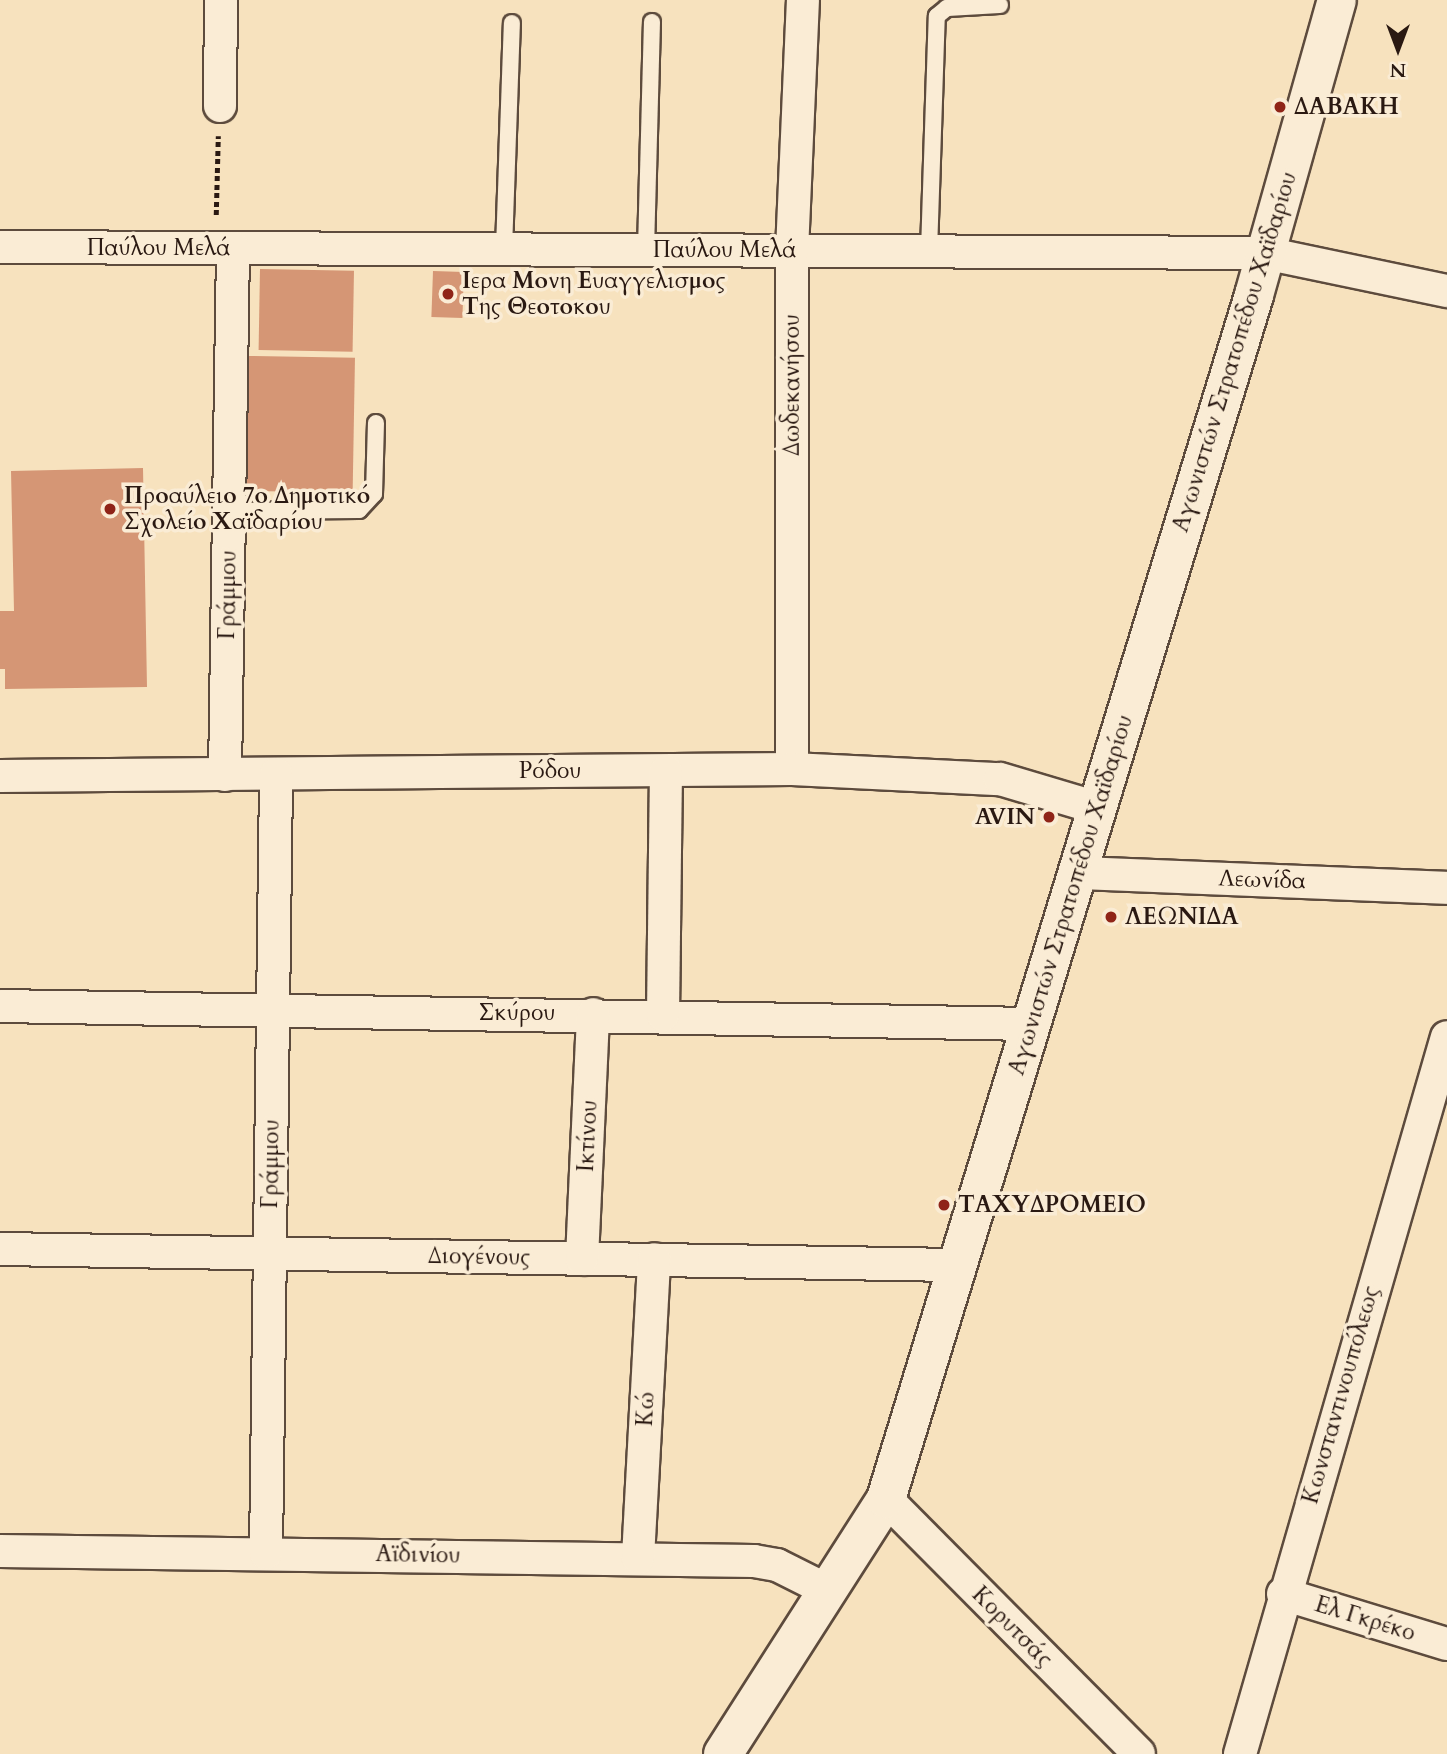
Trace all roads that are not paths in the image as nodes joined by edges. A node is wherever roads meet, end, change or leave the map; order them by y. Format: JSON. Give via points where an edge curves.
{"nodes":[{"id":1,"x":222,"y":0,"type":"edge"},
{"id":2,"x":803,"y":0,"type":"edge"},
{"id":3,"x":1338,"y":0,"type":"edge"},
{"id":4,"x":1000,"y":5,"type":"dead end"},
{"id":5,"x":652,"y":22,"type":"dead end"},
{"id":6,"x":512,"y":23,"type":"dead end"},
{"id":7,"x":220,"y":106,"type":"road end"},
{"id":8,"x":0,"y":247,"type":"edge"},
{"id":9,"x":224,"y":248,"type":"junction"},
{"id":10,"x":504,"y":249,"type":"junction"},
{"id":11,"x":646,"y":250,"type":"junction"},
{"id":12,"x":792,"y":251,"type":"junction"},
{"id":13,"x":929,"y":251,"type":"junction"},
{"id":14,"x":1265,"y":253,"type":"junction"},
{"id":15,"x":1447,"y":291,"type":"edge"},
{"id":16,"x":376,"y":423,"type":"dead end"},
{"id":17,"x":229,"y":511,"type":"junction"},
{"id":18,"x":792,"y":769,"type":"junction"},
{"id":19,"x":666,"y":771,"type":"junction"},
{"id":20,"x":276,"y":774,"type":"junction"},
{"id":21,"x":225,"y":775,"type":"junction"},
{"id":22,"x":0,"y":776,"type":"edge"},
{"id":23,"x":1097,"y":808,"type":"junction"},
{"id":24,"x":1078,"y":873,"type":"junction"},
{"id":25,"x":1447,"y":888,"type":"edge"},
{"id":26,"x":0,"y":1006,"type":"edge"},
{"id":27,"x":273,"y":1012,"type":"junction"},
{"id":28,"x":593,"y":1014,"type":"junction"},
{"id":29,"x":663,"y":1015,"type":"junction"},
{"id":30,"x":1033,"y":1024,"type":"junction"},
{"id":31,"x":1447,"y":1037,"type":"edge"},
{"id":32,"x":0,"y":1249,"type":"edge"},
{"id":33,"x":270,"y":1254,"type":"junction"},
{"id":34,"x":582,"y":1258,"type":"junction"},
{"id":35,"x":654,"y":1259,"type":"junction"},
{"id":36,"x":959,"y":1265,"type":"junction"},
{"id":37,"x":886,"y":1499,"type":"junction"},
{"id":38,"x":0,"y":1551,"type":"edge"},
{"id":39,"x":266,"y":1553,"type":"junction"},
{"id":40,"x":638,"y":1558,"type":"junction"},
{"id":41,"x":829,"y":1591,"type":"junction"},
{"id":42,"x":1283,"y":1594,"type":"junction"},
{"id":43,"x":1447,"y":1644,"type":"edge"},
{"id":44,"x":723,"y":1754,"type":"edge"},
{"id":45,"x":1139,"y":1754,"type":"edge"},
{"id":46,"x":1240,"y":1754,"type":"edge"}],
"edges":[{"from":1,"to":7,"type":"street"},
{"from":2,"to":12,"type":"street","name":"Δωδεκανήσου"},
{"from":3,"to":14,"type":"street","name":"Αγωνιστών Στρατοπέδου Χαϊδαρίου"},
{"from":4,"to":13,"type":"lane","via":[[947,8],[935,23]]},
{"from":5,"to":11,"type":"lane"},
{"from":6,"to":10,"type":"lane"},
{"from":8,"to":9,"type":"street","name":"Παύλου Μελά"},
{"from":9,"to":10,"type":"street","name":"Παύλου Μελά"},
{"from":9,"to":17,"type":"street","name":"Γράμμου"},
{"from":10,"to":11,"type":"street","name":"Παύλου Μελά"},
{"from":11,"to":12,"type":"street","name":"Παύλου Μελά"},
{"from":12,"to":13,"type":"street","name":"Παύλου Μελά"},
{"from":12,"to":18,"type":"street","name":"Δωδεκανήσου"},
{"from":13,"to":14,"type":"street","name":"Παύλου Μελά"},
{"from":14,"to":15,"type":"street","name":"Παύλου Μελά"},
{"from":14,"to":23,"type":"street","name":"Αγωνιστών Στρατοπέδου Χαϊδαρίου"},
{"from":16,"to":17,"type":"lane","via":[[374,494],[359,510]]},
{"from":17,"to":21,"type":"street","name":"Γράμμου"},
{"from":18,"to":19,"type":"street","name":"Ρόδου"},
{"from":18,"to":23,"type":"street","name":"Ρόδου","via":[[1000,779]]},
{"from":19,"to":20,"type":"street","name":"Ρόδου"},
{"from":19,"to":29,"type":"street"},
{"from":20,"to":21,"type":"street","name":"Ρόδου"},
{"from":20,"to":27,"type":"street","name":"Γράμμου"},
{"from":21,"to":22,"type":"street","name":"Ρόδου"},
{"from":23,"to":24,"type":"street","name":"Αγωνιστών Στρατοπέδου Χαϊδαρίου"},
{"from":24,"to":25,"type":"street","name":"Λεωνίδα"},
{"from":24,"to":30,"type":"street","name":"Αγωνιστών Στρατοπέδου Χαϊδαρίου"},
{"from":26,"to":27,"type":"street","name":"Σκύρου"},
{"from":27,"to":28,"type":"street","name":"Σκύρου"},
{"from":27,"to":33,"type":"street","name":"Γράμμου"},
{"from":28,"to":29,"type":"street","name":"Σκύρου"},
{"from":28,"to":34,"type":"street","name":"Ικτίνου"},
{"from":29,"to":30,"type":"street","name":"Σκύρου"},
{"from":30,"to":36,"type":"street","name":"Αγωνιστών Στρατοπέδου Χαϊδαρίου"},
{"from":31,"to":42,"type":"street","name":"Κωνσταντινουπόλεως"},
{"from":32,"to":33,"type":"street","name":"Διογένους"},
{"from":33,"to":34,"type":"street","name":"Διογένους"},
{"from":33,"to":39,"type":"street","name":"Γράμμου"},
{"from":34,"to":35,"type":"street","name":"Διογένους"},
{"from":35,"to":36,"type":"street","name":"Διογένους"},
{"from":35,"to":40,"type":"street","name":"Κώ"},
{"from":36,"to":37,"type":"street","name":"Αγωνιστών Στρατοπέδου Χαϊδαρίου"},
{"from":37,"to":41,"type":"street","name":"Αγωνιστών Στρατοπέδου Χαϊδαρίου"},
{"from":37,"to":45,"type":"street","name":"Κορυτσάς"},
{"from":38,"to":39,"type":"street","name":"Αϊδινίου"},
{"from":39,"to":40,"type":"street","name":"Αϊδινίου"},
{"from":40,"to":41,"type":"street","name":"Αϊδινίου","via":[[777,1565]]},
{"from":41,"to":44,"type":"street","name":"Αγωνιστών Στρατοπέδου Χαϊδαρίου"},
{"from":42,"to":43,"type":"street","name":"Ελ Γκρέκο"},
{"from":42,"to":46,"type":"street","name":"Κωνσταντινουπόλεως"}]}
